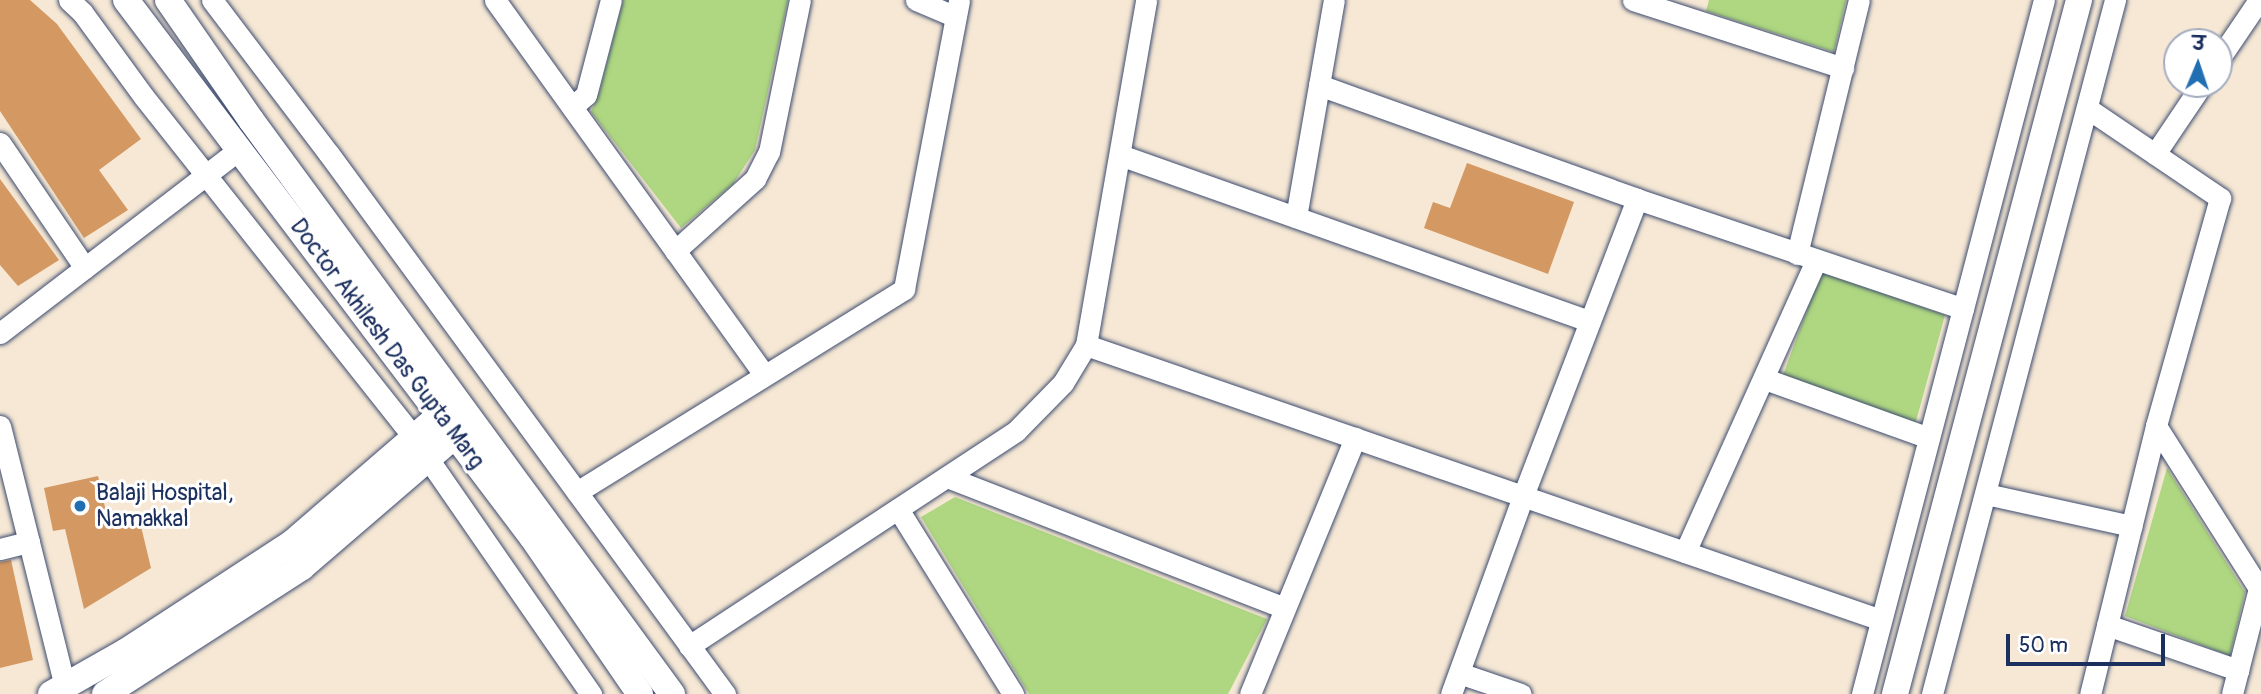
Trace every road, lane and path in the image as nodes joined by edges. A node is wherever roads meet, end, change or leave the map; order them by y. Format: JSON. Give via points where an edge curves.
{"nodes":[{"id":1,"x":69,"y":0,"type":"edge"},
{"id":2,"x":126,"y":0,"type":"edge"},
{"id":3,"x":168,"y":0,"type":"edge"},
{"id":4,"x":212,"y":0,"type":"edge"},
{"id":5,"x":495,"y":0,"type":"edge"},
{"id":6,"x":611,"y":0,"type":"edge"},
{"id":7,"x":800,"y":0,"type":"edge"},
{"id":8,"x":915,"y":0,"type":"edge"},
{"id":9,"x":1146,"y":0,"type":"edge"},
{"id":10,"x":1334,"y":0,"type":"edge"},
{"id":11,"x":1633,"y":0,"type":"edge"},
{"id":12,"x":1859,"y":0,"type":"edge"},
{"id":13,"x":2044,"y":0,"type":"edge"},
{"id":14,"x":2079,"y":0,"type":"edge"},
{"id":15,"x":2115,"y":0,"type":"edge"},
{"id":16,"x":2259,"y":0,"type":"edge"},
{"id":17,"x":957,"y":8,"type":"edge"},
{"id":18,"x":1698,"y":10,"type":"edge"},
{"id":19,"x":2233,"y":38,"type":"edge"},
{"id":20,"x":1843,"y":68,"type":"junction"},
{"id":21,"x":1319,"y":85,"type":"junction"},
{"id":22,"x":2193,"y":98,"type":"edge"},
{"id":23,"x":572,"y":107,"type":"junction"},
{"id":24,"x":2087,"y":107,"type":"junction"},
{"id":25,"x":0,"y":143,"type":"edge"},
{"id":26,"x":240,"y":149,"type":"junction"},
{"id":27,"x":2155,"y":154,"type":"junction"},
{"id":28,"x":1120,"y":155,"type":"junction"},
{"id":29,"x":206,"y":175,"type":"junction"},
{"id":30,"x":1637,"y":199,"type":"junction"},
{"id":31,"x":1296,"y":217,"type":"junction"},
{"id":32,"x":675,"y":250,"type":"junction"},
{"id":33,"x":1807,"y":257,"type":"junction"},
{"id":34,"x":85,"y":268,"type":"junction"},
{"id":35,"x":1963,"y":309,"type":"junction"},
{"id":36,"x":1590,"y":321,"type":"junction"},
{"id":37,"x":0,"y":333,"type":"edge"},
{"id":38,"x":1086,"y":345,"type":"junction"},
{"id":39,"x":764,"y":374,"type":"junction"},
{"id":40,"x":1765,"y":379,"type":"junction"},
{"id":41,"x":456,"y":417,"type":"junction"},
{"id":42,"x":0,"y":426,"type":"edge"},
{"id":43,"x":2157,"y":426,"type":"junction"},
{"id":44,"x":413,"y":437,"type":"junction"},
{"id":45,"x":1355,"y":438,"type":"junction"},
{"id":46,"x":1929,"y":438,"type":"junction"},
{"id":47,"x":429,"y":459,"type":"junction"},
{"id":48,"x":947,"y":477,"type":"junction"},
{"id":49,"x":576,"y":492,"type":"junction"},
{"id":50,"x":1986,"y":494,"type":"junction"},
{"id":51,"x":1523,"y":496,"type":"junction"},
{"id":52,"x":898,"y":509,"type":"junction"},
{"id":53,"x":2132,"y":526,"type":"junction"},
{"id":54,"x":29,"y":542,"type":"junction"},
{"id":55,"x":0,"y":549,"type":"edge"},
{"id":56,"x":1685,"y":552,"type":"junction"},
{"id":57,"x":1285,"y":608,"type":"junction"},
{"id":58,"x":1881,"y":620,"type":"junction"},
{"id":59,"x":2107,"y":625,"type":"junction"},
{"id":60,"x":689,"y":646,"type":"junction"},
{"id":61,"x":2238,"y":670,"type":"junction"},
{"id":62,"x":1459,"y":673,"type":"junction"},
{"id":63,"x":58,"y":690,"type":"edge"},
{"id":64,"x":105,"y":694,"type":"edge"},
{"id":65,"x":591,"y":694,"type":"edge"},
{"id":66,"x":640,"y":694,"type":"edge"},
{"id":67,"x":673,"y":694,"type":"edge"},
{"id":68,"x":724,"y":694,"type":"edge"},
{"id":69,"x":1013,"y":694,"type":"edge"},
{"id":70,"x":1250,"y":694,"type":"edge"},
{"id":71,"x":1451,"y":694,"type":"edge"},
{"id":72,"x":1521,"y":694,"type":"edge"},
{"id":73,"x":1862,"y":694,"type":"edge"},
{"id":74,"x":1895,"y":694,"type":"edge"},
{"id":75,"x":1932,"y":694,"type":"edge"},
{"id":76,"x":2090,"y":694,"type":"edge"},
{"id":77,"x":2232,"y":694,"type":"edge"}],
"edges":[{"from":1,"to":29,"type":"street"},
{"from":2,"to":26,"type":"street","name":"Doctor Akhilesh Das Gupta Marg"},
{"from":3,"to":41,"type":"street","name":"Doctor Akhilesh Das Gupta Marg"},
{"from":4,"to":49,"type":"street"},
{"from":5,"to":23,"type":"street"},
{"from":6,"to":23,"type":"street","via":[[586,95]]},
{"from":7,"to":32,"type":"street","via":[[769,152],[755,179]]},
{"from":8,"to":17,"type":"street"},
{"from":9,"to":28,"type":"street"},
{"from":10,"to":21,"type":"street"},
{"from":11,"to":18,"type":"street"},
{"from":12,"to":20,"type":"street"},
{"from":13,"to":35,"type":"street"},
{"from":14,"to":74,"type":"street"},
{"from":15,"to":24,"type":"street"},
{"from":16,"to":19,"type":"street"},
{"from":17,"to":39,"type":"street","via":[[904,289]]},
{"from":18,"to":20,"type":"street"},
{"from":20,"to":33,"type":"street"},
{"from":21,"to":30,"type":"street"},
{"from":21,"to":31,"type":"street"},
{"from":22,"to":27,"type":"street"},
{"from":23,"to":32,"type":"street"},
{"from":24,"to":27,"type":"street"},
{"from":24,"to":50,"type":"street"},
{"from":25,"to":34,"type":"street"},
{"from":26,"to":29,"type":"street"},
{"from":26,"to":41,"type":"street","name":"Doctor Akhilesh Das Gupta Marg"},
{"from":27,"to":43,"type":"street","via":[[2220,198]]},
{"from":28,"to":31,"type":"street"},
{"from":28,"to":38,"type":"street"},
{"from":29,"to":34,"type":"street"},
{"from":29,"to":44,"type":"street"},
{"from":30,"to":33,"type":"street"},
{"from":30,"to":36,"type":"street"},
{"from":31,"to":36,"type":"street"},
{"from":32,"to":39,"type":"street"},
{"from":33,"to":35,"type":"street"},
{"from":33,"to":40,"type":"street"},
{"from":34,"to":37,"type":"street"},
{"from":35,"to":46,"type":"street"},
{"from":36,"to":51,"type":"street"},
{"from":38,"to":45,"type":"street"},
{"from":38,"to":48,"type":"street","via":[[1063,383],[1016,431]]},
{"from":39,"to":49,"type":"street"},
{"from":40,"to":46,"type":"street"},
{"from":40,"to":56,"type":"street"},
{"from":41,"to":44,"type":"street"},
{"from":41,"to":47,"type":"street"},
{"from":41,"to":66,"type":"street","name":"Doctor Akhilesh Das Gupta Marg"},
{"from":41,"to":67,"type":"street","name":"Doctor Akhilesh Das Gupta Marg"},
{"from":42,"to":54,"type":"street"},
{"from":43,"to":53,"type":"street"},
{"from":43,"to":61,"type":"street","via":[[2259,588]]},
{"from":44,"to":47,"type":"street"},
{"from":44,"to":63,"type":"street","via":[[292,543]]},
{"from":45,"to":51,"type":"street"},
{"from":45,"to":57,"type":"street"},
{"from":46,"to":58,"type":"street"},
{"from":47,"to":64,"type":"street","via":[[302,566]]},
{"from":47,"to":65,"type":"street"},
{"from":48,"to":52,"type":"street"},
{"from":48,"to":57,"type":"street"},
{"from":49,"to":60,"type":"street"},
{"from":50,"to":53,"type":"street"},
{"from":50,"to":75,"type":"street"},
{"from":51,"to":56,"type":"street"},
{"from":51,"to":62,"type":"street"},
{"from":52,"to":60,"type":"street"},
{"from":52,"to":69,"type":"street"},
{"from":53,"to":59,"type":"street"},
{"from":54,"to":55,"type":"street"},
{"from":54,"to":63,"type":"street"},
{"from":56,"to":58,"type":"street"},
{"from":57,"to":70,"type":"street"},
{"from":58,"to":73,"type":"street"},
{"from":59,"to":61,"type":"street"},
{"from":59,"to":76,"type":"street"},
{"from":60,"to":68,"type":"street"},
{"from":61,"to":77,"type":"street"},
{"from":62,"to":71,"type":"street"},
{"from":62,"to":72,"type":"street"}]}
